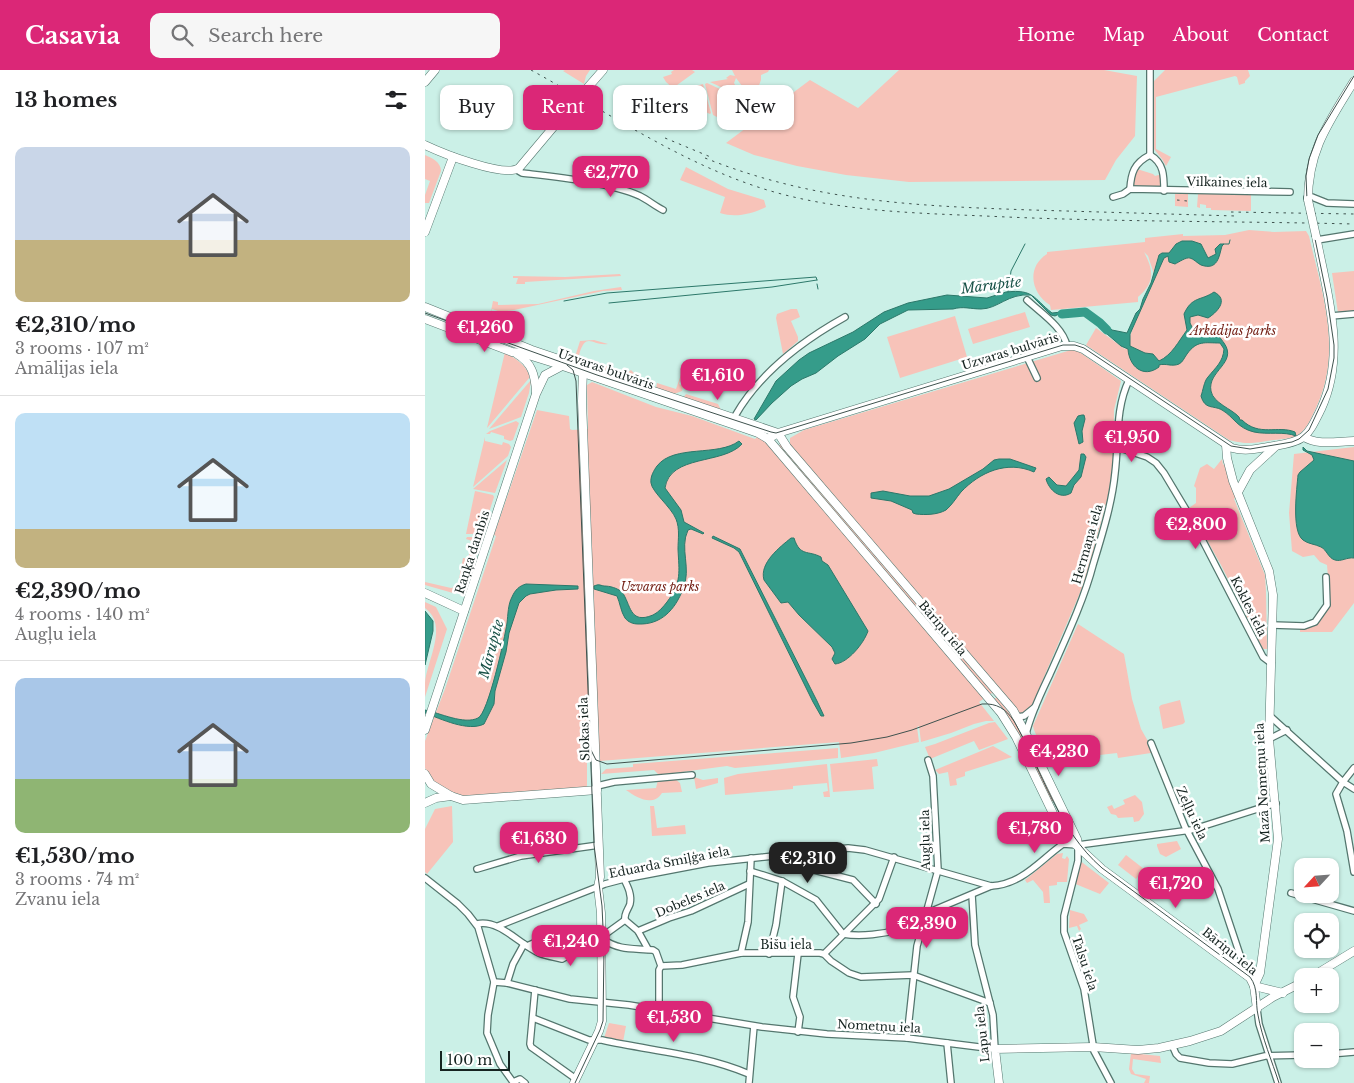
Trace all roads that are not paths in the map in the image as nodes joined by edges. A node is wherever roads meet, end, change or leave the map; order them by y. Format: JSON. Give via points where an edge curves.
{"nodes":[{"id":1,"x":435,"y":70,"type":"edge"},
{"id":2,"x":603,"y":70,"type":"edge"},
{"id":3,"x":1150,"y":70,"type":"edge"},
{"id":4,"x":425,"y":82,"type":"edge"},
{"id":5,"x":1354,"y":82,"type":"edge"},
{"id":6,"x":425,"y":145,"type":"edge"},
{"id":7,"x":1150,"y":155,"type":"junction"},
{"id":8,"x":453,"y":157,"type":"junction"},
{"id":9,"x":517,"y":170,"type":"junction"},
{"id":10,"x":1130,"y":189,"type":"junction"},
{"id":11,"x":1164,"y":190,"type":"junction"},
{"id":12,"x":1290,"y":192,"type":"dead end"},
{"id":13,"x":1113,"y":196,"type":"dead end"},
{"id":14,"x":1308,"y":199,"type":"junction"},
{"id":15,"x":1354,"y":204,"type":"edge"},
{"id":16,"x":663,"y":210,"type":"dead end"},
{"id":17,"x":425,"y":232,"type":"edge"},
{"id":18,"x":1354,"y":234,"type":"edge"},
{"id":19,"x":1317,"y":238,"type":"junction"},
{"id":20,"x":1027,"y":300,"type":"dead end"},
{"id":21,"x":425,"y":307,"type":"edge"},
{"id":22,"x":1354,"y":314,"type":"edge"},
{"id":23,"x":1331,"y":316,"type":"junction"},
{"id":24,"x":845,"y":317,"type":"dead end"},
{"id":25,"x":425,"y":319,"type":"edge"},
{"id":26,"x":1067,"y":346,"type":"junction"},
{"id":27,"x":532,"y":350,"type":"junction"},
{"id":28,"x":512,"y":352,"type":"junction"},
{"id":29,"x":1027,"y":357,"type":"junction"},
{"id":30,"x":539,"y":358,"type":"junction"},
{"id":31,"x":562,"y":366,"type":"junction"},
{"id":32,"x":583,"y":371,"type":"junction"},
{"id":33,"x":545,"y":375,"type":"junction"},
{"id":34,"x":1037,"y":378,"type":"dead end"},
{"id":35,"x":1129,"y":380,"type":"junction"},
{"id":36,"x":536,"y":394,"type":"junction"},
{"id":37,"x":735,"y":416,"type":"dead end"},
{"id":38,"x":778,"y":434,"type":"junction"},
{"id":39,"x":1304,"y":437,"type":"junction"},
{"id":40,"x":768,"y":439,"type":"junction"},
{"id":41,"x":1354,"y":441,"type":"edge"},
{"id":42,"x":1226,"y":445,"type":"junction"},
{"id":43,"x":1277,"y":446,"type":"junction"},
{"id":44,"x":1117,"y":447,"type":"junction"},
{"id":45,"x":1238,"y":492,"type":"junction"},
{"id":46,"x":1326,"y":577,"type":"dead end"},
{"id":47,"x":425,"y":593,"type":"edge"},
{"id":48,"x":464,"y":610,"type":"junction"},
{"id":49,"x":1272,"y":625,"type":"junction"},
{"id":50,"x":1271,"y":663,"type":"junction"},
{"id":51,"x":985,"y":678,"type":"junction"},
{"id":52,"x":977,"y":684,"type":"junction"},
{"id":53,"x":1035,"y":707,"type":"junction"},
{"id":54,"x":1270,"y":716,"type":"junction"},
{"id":55,"x":1017,"y":718,"type":"junction"},
{"id":56,"x":427,"y":719,"type":"edge"},
{"id":57,"x":425,"y":730,"type":"edge"},
{"id":58,"x":1287,"y":730,"type":"junction"},
{"id":59,"x":1026,"y":734,"type":"junction"},
{"id":60,"x":1269,"y":739,"type":"junction"},
{"id":61,"x":1151,"y":743,"type":"dead end"},
{"id":62,"x":929,"y":760,"type":"dead end"},
{"id":63,"x":1354,"y":768,"type":"edge"},
{"id":64,"x":425,"y":774,"type":"edge"},
{"id":65,"x":692,"y":775,"type":"dead end"},
{"id":66,"x":1343,"y":782,"type":"junction"},
{"id":67,"x":431,"y":784,"type":"junction"},
{"id":68,"x":597,"y":788,"type":"junction"},
{"id":69,"x":1354,"y":789,"type":"edge"},
{"id":70,"x":451,"y":796,"type":"junction"},
{"id":71,"x":1275,"y":803,"type":"junction"},
{"id":72,"x":425,"y":804,"type":"edge"},
{"id":73,"x":1187,"y":831,"type":"junction"},
{"id":74,"x":599,"y":844,"type":"junction"},
{"id":75,"x":1078,"y":845,"type":"junction"},
{"id":76,"x":803,"y":853,"type":"junction"},
{"id":77,"x":894,"y":857,"type":"junction"},
{"id":78,"x":751,"y":858,"type":"junction"},
{"id":79,"x":477,"y":869,"type":"dead end"},
{"id":80,"x":938,"y":870,"type":"junction"},
{"id":81,"x":750,"y":871,"type":"junction"},
{"id":82,"x":1354,"y":872,"type":"edge"},
{"id":83,"x":425,"y":878,"type":"edge"},
{"id":84,"x":624,"y":879,"type":"junction"},
{"id":85,"x":782,"y":881,"type":"junction"},
{"id":86,"x":749,"y":884,"type":"junction"},
{"id":87,"x":991,"y":886,"type":"junction"},
{"id":88,"x":598,"y":887,"type":"junction"},
{"id":89,"x":1291,"y":893,"type":"dead end"},
{"id":90,"x":972,"y":895,"type":"junction"},
{"id":91,"x":875,"y":904,"type":"junction"},
{"id":92,"x":1354,"y":911,"type":"edge"},
{"id":93,"x":926,"y":912,"type":"junction"},
{"id":94,"x":625,"y":920,"type":"junction"},
{"id":95,"x":923,"y":920,"type":"junction"},
{"id":96,"x":477,"y":924,"type":"junction"},
{"id":97,"x":498,"y":926,"type":"junction"},
{"id":98,"x":638,"y":931,"type":"junction"},
{"id":99,"x":561,"y":932,"type":"dead end"},
{"id":100,"x":843,"y":934,"type":"junction"},
{"id":101,"x":602,"y":939,"type":"junction"},
{"id":102,"x":526,"y":945,"type":"junction"},
{"id":103,"x":648,"y":949,"type":"junction"},
{"id":104,"x":1354,"y":951,"type":"edge"},
{"id":105,"x":741,"y":953,"type":"junction"},
{"id":106,"x":769,"y":954,"type":"junction"},
{"id":107,"x":798,"y":954,"type":"junction"},
{"id":108,"x":824,"y":954,"type":"junction"},
{"id":109,"x":661,"y":966,"type":"junction"},
{"id":110,"x":1326,"y":968,"type":"edge"},
{"id":111,"x":913,"y":975,"type":"junction"},
{"id":112,"x":1246,"y":975,"type":"junction"},
{"id":113,"x":494,"y":982,"type":"junction"},
{"id":114,"x":507,"y":983,"type":"junction"},
{"id":115,"x":1255,"y":986,"type":"junction"},
{"id":116,"x":1294,"y":987,"type":"edge"},
{"id":117,"x":535,"y":990,"type":"junction"},
{"id":118,"x":1283,"y":993,"type":"junction"},
{"id":119,"x":602,"y":1002,"type":"junction"},
{"id":120,"x":990,"y":1003,"type":"junction"},
{"id":121,"x":1257,"y":1009,"type":"junction"},
{"id":122,"x":659,"y":1010,"type":"junction"},
{"id":123,"x":533,"y":1018,"type":"junction"},
{"id":124,"x":755,"y":1026,"type":"junction"},
{"id":125,"x":798,"y":1032,"type":"junction"},
{"id":126,"x":907,"y":1038,"type":"junction"},
{"id":127,"x":595,"y":1040,"type":"junction"},
{"id":128,"x":947,"y":1043,"type":"junction"},
{"id":129,"x":1172,"y":1045,"type":"junction"},
{"id":130,"x":1093,"y":1047,"type":"junction"},
{"id":131,"x":995,"y":1049,"type":"junction"},
{"id":132,"x":1354,"y":1052,"type":"edge"},
{"id":133,"x":1339,"y":1053,"type":"edge"},
{"id":134,"x":1294,"y":1055,"type":"edge"},
{"id":135,"x":1270,"y":1056,"type":"junction"},
{"id":136,"x":749,"y":1074,"type":"junction"},
{"id":137,"x":575,"y":1081,"type":"edge"},
{"id":138,"x":525,"y":1083,"type":"edge"},
{"id":139,"x":749,"y":1083,"type":"edge"},
{"id":140,"x":951,"y":1083,"type":"edge"},
{"id":141,"x":999,"y":1083,"type":"edge"},
{"id":142,"x":1111,"y":1083,"type":"edge"},
{"id":143,"x":1278,"y":1083,"type":"edge"}],
"edges":[{"from":1,"to":4,"type":"street"},
{"from":2,"to":9,"type":"street"},
{"from":3,"to":7,"type":"street"},
{"from":5,"to":14,"type":"street","via":[[1319,141],[1311,167]]},
{"from":6,"to":8,"type":"street"},
{"from":7,"to":10,"type":"street","via":[[1133,170]]},
{"from":7,"to":11,"type":"street","via":[[1163,171]]},
{"from":8,"to":9,"type":"street","via":[[500,170]]},
{"from":8,"to":17,"type":"street"},
{"from":9,"to":16,"type":"street","via":[[628,192]]},
{"from":10,"to":11,"type":"street","name":"Vilkaines iela"},
{"from":10,"to":13,"type":"street","name":"Vilkaines iela"},
{"from":11,"to":12,"type":"street","name":"Vilkaines iela"},
{"from":14,"to":15,"type":"street"},
{"from":14,"to":19,"type":"street","bridge":true},
{"from":18,"to":19,"type":"street"},
{"from":19,"to":23,"type":"street"},
{"from":20,"to":26,"type":"street","via":[[1059,331]]},
{"from":21,"to":27,"type":"street","name":"Uzvaras bulvāris"},
{"from":22,"to":23,"type":"street"},
{"from":23,"to":39,"type":"street","via":[[1335,350],[1328,392]]},
{"from":24,"to":37,"type":"street","via":[[780,362]]},
{"from":25,"to":28,"type":"street","name":"Uzvaras bulvāris"},
{"from":26,"to":29,"type":"street","name":"Uzvaras bulvāris"},
{"from":26,"to":35,"type":"street","name":"Uzvaras bulvāris","via":[[1077,346]]},
{"from":27,"to":30,"type":"street"},
{"from":27,"to":32,"type":"street","name":"Uzvaras bulvāris"},
{"from":28,"to":30,"type":"street","name":"Uzvaras bulvāris"},
{"from":28,"to":36,"type":"street","name":"Raņķa dambis","via":[[532,368]]},
{"from":29,"to":34,"type":"street"},
{"from":29,"to":38,"type":"street","name":"Uzvaras bulvāris"},
{"from":30,"to":31,"type":"street","name":"Uzvaras bulvāris"},
{"from":30,"to":33,"type":"street"},
{"from":31,"to":32,"type":"street","name":"Uzvaras bulvāris"},
{"from":31,"to":33,"type":"street"},
{"from":32,"to":38,"type":"street","name":"Uzvaras bulvāris"},
{"from":32,"to":40,"type":"street","name":"Uzvaras bulvāris"},
{"from":32,"to":68,"type":"street","name":"Slokas iela"},
{"from":33,"to":36,"type":"street","name":"Raņķa dambis"},
{"from":35,"to":42,"type":"street"},
{"from":35,"to":44,"type":"street","name":"Hermaņa iela","via":[[1119,412]]},
{"from":36,"to":48,"type":"street","name":"Raņķa dambis"},
{"from":38,"to":40,"type":"street","name":"Uzvaras bulvāris"},
{"from":38,"to":51,"type":"street","name":"Bāriņu iela"},
{"from":39,"to":41,"type":"street","via":[[1319,442]]},
{"from":39,"to":43,"type":"street"},
{"from":40,"to":52,"type":"street","name":"Bāriņu iela"},
{"from":42,"to":43,"type":"street","via":[[1243,450]]},
{"from":42,"to":45,"type":"street","name":"Mazā Nometņu iela"},
{"from":43,"to":45,"type":"street","via":[[1250,470]]},
{"from":44,"to":50,"type":"street","name":"Kokles iela","via":[[1147,457],[1160,467],[1191,518],[1263,657]]},
{"from":44,"to":53,"type":"street","name":"Hermaņa iela","via":[[1112,491],[1093,566],[1062,648]]},
{"from":45,"to":49,"type":"street","name":"Mazā Nometņu iela","via":[[1271,578]]},
{"from":46,"to":49,"type":"street","via":[[1327,605],[1315,622],[1304,626]]},
{"from":47,"to":48,"type":"street"},
{"from":48,"to":56,"type":"street","name":"Raņķa dambis"},
{"from":49,"to":50,"type":"street","name":"Mazā Nometņu iela"},
{"from":50,"to":54,"type":"street","name":"Mazā Nometņu iela"},
{"from":51,"to":52,"type":"street"},
{"from":51,"to":55,"type":"street","name":"Bāriņu iela"},
{"from":52,"to":75,"type":"street","name":"Bāriņu iela","via":[[1016,737],[1062,832]]},
{"from":53,"to":55,"type":"street"},
{"from":53,"to":59,"type":"street","name":"Hermaņa iela"},
{"from":54,"to":58,"type":"street"},
{"from":54,"to":60,"type":"street","name":"Mazā Nometņu iela"},
{"from":55,"to":59,"type":"street","name":"Bāriņu iela"},
{"from":56,"to":57,"type":"street","name":"Raņķa dambis"},
{"from":58,"to":60,"type":"street"},
{"from":58,"to":66,"type":"street"},
{"from":59,"to":75,"type":"street","name":"Bāriņu iela"},
{"from":60,"to":71,"type":"street","name":"Mazā Nometņu iela"},
{"from":61,"to":73,"type":"street","name":"Zeļļu iela"},
{"from":62,"to":80,"type":"street","name":"Augļu iela","via":[[933,776]]},
{"from":63,"to":66,"type":"street"},
{"from":64,"to":67,"type":"street"},
{"from":65,"to":68,"type":"street","via":[[614,782]]},
{"from":66,"to":69,"type":"street"},
{"from":66,"to":82,"type":"street","via":[[1336,794]]},
{"from":67,"to":70,"type":"street"},
{"from":67,"to":72,"type":"street"},
{"from":68,"to":70,"type":"street","via":[[463,800]]},
{"from":68,"to":74,"type":"street","name":"Slokas iela"},
{"from":70,"to":72,"type":"street"},
{"from":71,"to":73,"type":"street","name":"Eduarda Smiļģa iela"},
{"from":71,"to":115,"type":"street","name":"Mazā Nometņu iela","via":[[1278,839],[1260,973]]},
{"from":73,"to":75,"type":"street","name":"Eduarda Smiļģa iela"},
{"from":73,"to":112,"type":"street","name":"Zeļļu iela","via":[[1218,889]]},
{"from":74,"to":79,"type":"street","via":[[521,856]]},
{"from":74,"to":88,"type":"street","name":"Slokas iela"},
{"from":75,"to":87,"type":"street","name":"Eduarda Smiļģa iela","via":[[1063,844],[1020,879]]},
{"from":75,"to":112,"type":"street","name":"Bāriņu iela","via":[[1102,869]]},
{"from":75,"to":130,"type":"street","name":"Talsu iela","via":[[1078,861],[1063,924],[1084,989]]},
{"from":76,"to":77,"type":"street","name":"Eduarda Smiļģa iela","via":[[857,848]]},
{"from":76,"to":78,"type":"street","name":"Eduarda Smiļģa iela"},
{"from":76,"to":91,"type":"street","via":[[810,869],[853,880]]},
{"from":77,"to":80,"type":"street","name":"Eduarda Smiļģa iela"},
{"from":77,"to":91,"type":"street"},
{"from":78,"to":81,"type":"street"},
{"from":78,"to":84,"type":"street","name":"Eduarda Smiļģa iela"},
{"from":80,"to":87,"type":"street","name":"Eduarda Smiļģa iela"},
{"from":80,"to":93,"type":"street","name":"Augļu iela"},
{"from":81,"to":85,"type":"street"},
{"from":81,"to":86,"type":"street"},
{"from":83,"to":96,"type":"street"},
{"from":84,"to":88,"type":"street","name":"Eduarda Smiļģa iela"},
{"from":84,"to":94,"type":"street","via":[[631,896]]},
{"from":85,"to":100,"type":"street","via":[[816,900]]},
{"from":85,"to":106,"type":"street"},
{"from":86,"to":98,"type":"street","name":"Dobeles iela"},
{"from":86,"to":105,"type":"street"},
{"from":87,"to":90,"type":"street"},
{"from":88,"to":97,"type":"street","name":"Eduarda Smiļģa iela"},
{"from":88,"to":101,"type":"street","name":"Slokas iela"},
{"from":89,"to":92,"type":"street"},
{"from":90,"to":93,"type":"street"},
{"from":90,"to":120,"type":"street","name":"Lapu iela","via":[[975,945]]},
{"from":91,"to":100,"type":"street"},
{"from":93,"to":95,"type":"street","name":"Augļu iela"},
{"from":94,"to":98,"type":"street"},
{"from":94,"to":101,"type":"street"},
{"from":95,"to":100,"type":"street","via":[[883,932]]},
{"from":95,"to":111,"type":"street","name":"Augļu iela"},
{"from":96,"to":97,"type":"street"},
{"from":96,"to":113,"type":"street"},
{"from":97,"to":102,"type":"street"},
{"from":98,"to":103,"type":"street"},
{"from":99,"to":102,"type":"street"},
{"from":100,"to":108,"type":"street"},
{"from":101,"to":102,"type":"street","via":[[561,959]]},
{"from":101,"to":103,"type":"street","via":[[626,949]]},
{"from":101,"to":119,"type":"street","name":"Slokas iela"},
{"from":102,"to":114,"type":"street","via":[[513,964]]},
{"from":103,"to":109,"type":"street","via":[[655,952]]},
{"from":104,"to":110,"type":"street"},
{"from":105,"to":106,"type":"street","name":"Bišu iela"},
{"from":105,"to":109,"type":"street","name":"Bišu iela"},
{"from":106,"to":107,"type":"street","name":"Bišu iela"},
{"from":107,"to":108,"type":"street","name":"Bišu iela"},
{"from":107,"to":125,"type":"street","via":[[793,997],[800,1017]]},
{"from":108,"to":111,"type":"street","name":"Bišu iela","via":[[861,977]]},
{"from":109,"to":122,"type":"street"},
{"from":111,"to":120,"type":"street","name":"Bišu iela"},
{"from":111,"to":126,"type":"street","name":"Augļu iela"},
{"from":112,"to":115,"type":"street","name":"Bāriņu iela"},
{"from":113,"to":114,"type":"street","name":"Nometņu iela"},
{"from":113,"to":138,"type":"street","via":[[487,1033],[500,1064],[513,1082],[520,1080]]},
{"from":114,"to":117,"type":"street","name":"Nometņu iela"},
{"from":115,"to":118,"type":"street"},
{"from":115,"to":121,"type":"street","name":"Bāriņu iela"},
{"from":116,"to":118,"type":"street","name":"Nometņu iela"},
{"from":117,"to":119,"type":"street","name":"Nometņu iela"},
{"from":117,"to":123,"type":"street"},
{"from":118,"to":121,"type":"street","name":"Nometņu iela"},
{"from":119,"to":122,"type":"street","name":"Nometņu iela"},
{"from":119,"to":127,"type":"street","name":"Slokas iela","via":[[601,1026]]},
{"from":120,"to":131,"type":"street","name":"Lapu iela"},
{"from":121,"to":129,"type":"street","name":"Nometņu iela","via":[[1221,1032]]},
{"from":121,"to":135,"type":"street"},
{"from":122,"to":124,"type":"street","name":"Nometņu iela"},
{"from":123,"to":127,"type":"street"},
{"from":123,"to":137,"type":"street","via":[[531,1047]]},
{"from":124,"to":125,"type":"street","name":"Nometņu iela"},
{"from":124,"to":136,"type":"street"},
{"from":125,"to":126,"type":"street","name":"Nometņu iela"},
{"from":126,"to":128,"type":"street","name":"Nometņu iela"},
{"from":127,"to":136,"type":"street","via":[[727,1064]]},
{"from":127,"to":137,"type":"street","name":"Slokas iela"},
{"from":128,"to":131,"type":"street","name":"Nometņu iela"},
{"from":128,"to":140,"type":"street"},
{"from":129,"to":130,"type":"street","name":"Nometņu iela","via":[[1151,1050]]},
{"from":129,"to":135,"type":"street","via":[[1177,1056],[1197,1062],[1232,1064]]},
{"from":130,"to":131,"type":"street","name":"Nometņu iela"},
{"from":130,"to":142,"type":"street","name":"Talsu iela"},
{"from":131,"to":141,"type":"street","name":"Lapu iela"},
{"from":132,"to":133,"type":"street"},
{"from":134,"to":135,"type":"street"},
{"from":135,"to":143,"type":"street"},
{"from":136,"to":139,"type":"street"}]}
